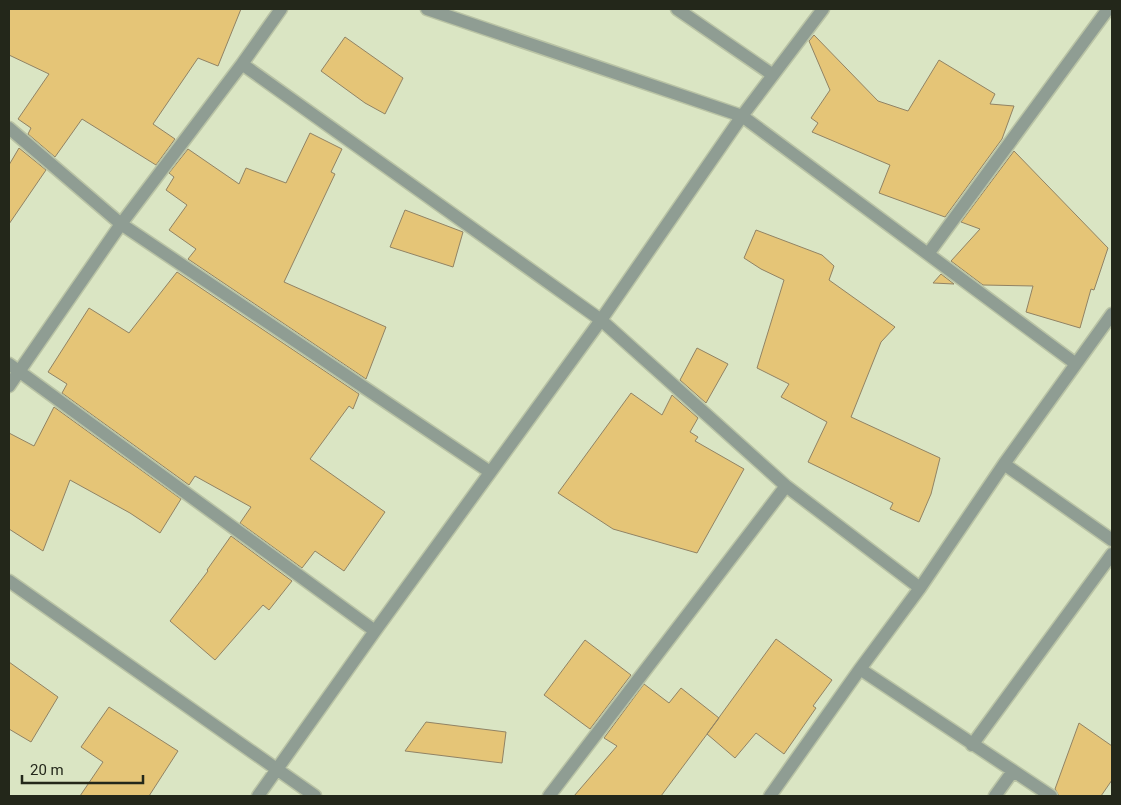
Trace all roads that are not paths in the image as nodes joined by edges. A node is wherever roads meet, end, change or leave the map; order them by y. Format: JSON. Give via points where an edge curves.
{"nodes":[{"id":1,"x":282,"y":9,"type":"edge"},
{"id":2,"x":427,"y":9,"type":"edge"},
{"id":3,"x":677,"y":9,"type":"edge"},
{"id":4,"x":823,"y":9,"type":"edge"},
{"id":5,"x":1108,"y":9,"type":"edge"},
{"id":6,"x":242,"y":64,"type":"junction"},
{"id":7,"x":773,"y":76,"type":"junction"},
{"id":8,"x":742,"y":116,"type":"junction"},
{"id":9,"x":9,"y":128,"type":"edge"},
{"id":10,"x":121,"y":224,"type":"junction"},
{"id":11,"x":928,"y":254,"type":"junction"},
{"id":12,"x":1112,"y":314,"type":"edge"},
{"id":13,"x":601,"y":320,"type":"junction"},
{"id":14,"x":1076,"y":364,"type":"junction"},
{"id":15,"x":13,"y":368,"type":"edge"},
{"id":16,"x":9,"y":386,"type":"edge"},
{"id":17,"x":1004,"y":464,"type":"junction"},
{"id":18,"x":490,"y":472,"type":"junction"},
{"id":19,"x":786,"y":486,"type":"junction"},
{"id":20,"x":1112,"y":540,"type":"edge"},
{"id":21,"x":1112,"y":554,"type":"edge"},
{"id":22,"x":9,"y":582,"type":"edge"},
{"id":23,"x":920,"y":588,"type":"junction"},
{"id":24,"x":375,"y":631,"type":"junction"},
{"id":25,"x":860,"y":669,"type":"junction"},
{"id":26,"x":972,"y":745,"type":"junction"},
{"id":27,"x":277,"y":770,"type":"junction"},
{"id":28,"x":1013,"y":771,"type":"junction"},
{"id":29,"x":258,"y":796,"type":"edge"},
{"id":30,"x":315,"y":796,"type":"edge"},
{"id":31,"x":548,"y":796,"type":"edge"},
{"id":32,"x":770,"y":796,"type":"edge"},
{"id":33,"x":995,"y":796,"type":"edge"},
{"id":34,"x":1051,"y":796,"type":"edge"}],
"edges":[{"from":1,"to":6,"type":"street"},
{"from":2,"to":8,"type":"street"},
{"from":3,"to":7,"type":"street"},
{"from":4,"to":7,"type":"street"},
{"from":5,"to":11,"type":"street"},
{"from":6,"to":10,"type":"street"},
{"from":6,"to":13,"type":"street"},
{"from":7,"to":8,"type":"street"},
{"from":8,"to":11,"type":"street"},
{"from":8,"to":13,"type":"street"},
{"from":9,"to":10,"type":"street"},
{"from":10,"to":15,"type":"street"},
{"from":10,"to":18,"type":"street"},
{"from":11,"to":14,"type":"street"},
{"from":12,"to":14,"type":"street"},
{"from":13,"to":18,"type":"street"},
{"from":13,"to":19,"type":"street"},
{"from":14,"to":17,"type":"street"},
{"from":15,"to":16,"type":"street"},
{"from":15,"to":24,"type":"street"},
{"from":17,"to":20,"type":"street"},
{"from":17,"to":23,"type":"street"},
{"from":18,"to":24,"type":"street"},
{"from":19,"to":23,"type":"street"},
{"from":19,"to":31,"type":"street"},
{"from":21,"to":26,"type":"street"},
{"from":22,"to":27,"type":"street"},
{"from":23,"to":25,"type":"street"},
{"from":24,"to":27,"type":"street"},
{"from":25,"to":26,"type":"street"},
{"from":25,"to":32,"type":"street"},
{"from":26,"to":28,"type":"street"},
{"from":27,"to":29,"type":"street"},
{"from":27,"to":30,"type":"street"},
{"from":28,"to":33,"type":"street"},
{"from":28,"to":34,"type":"street"}]}
